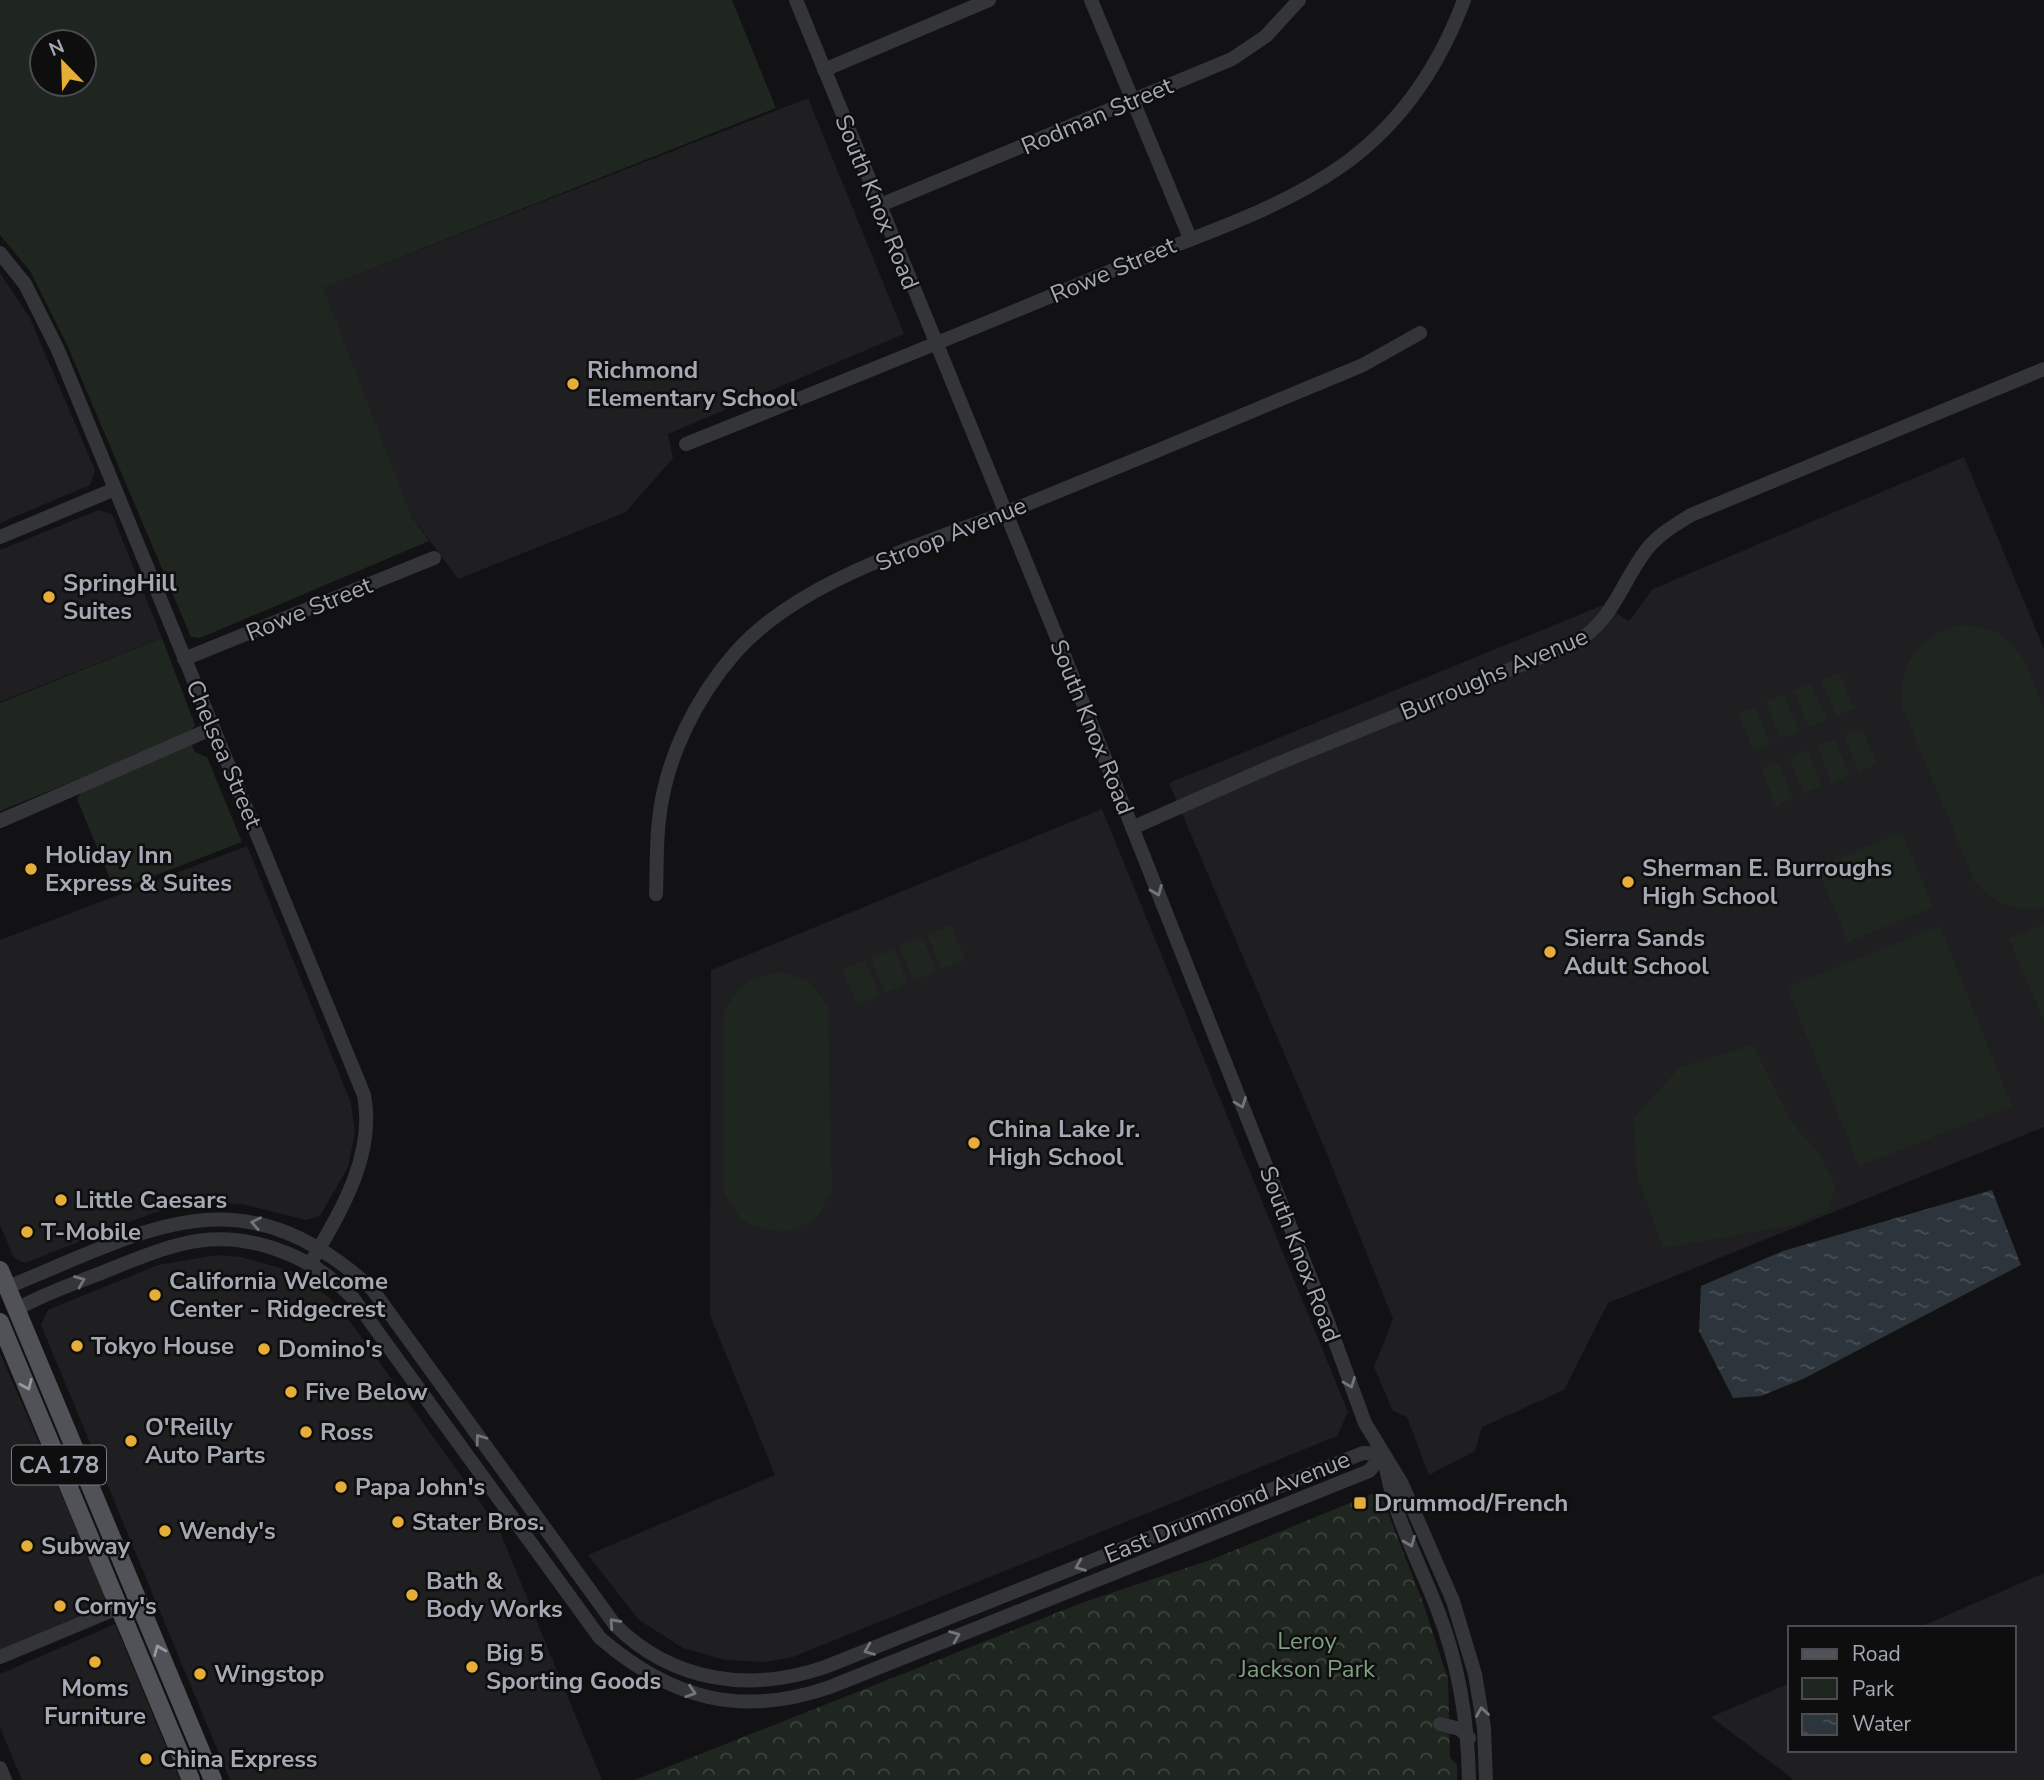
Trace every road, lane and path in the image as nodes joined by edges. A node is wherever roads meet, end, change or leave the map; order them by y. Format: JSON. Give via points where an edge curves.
{"nodes":[{"id":1,"x":796,"y":0,"type":"edge"},
{"id":2,"x":989,"y":0,"type":"edge"},
{"id":3,"x":1091,"y":0,"type":"edge"},
{"id":4,"x":1298,"y":0,"type":"edge"},
{"id":5,"x":1464,"y":0,"type":"edge"},
{"id":6,"x":824,"y":70,"type":"junction"},
{"id":7,"x":1132,"y":100,"type":"junction"},
{"id":8,"x":878,"y":206,"type":"junction"},
{"id":9,"x":1190,"y":238,"type":"junction"},
{"id":10,"x":0,"y":253,"type":"edge"},
{"id":11,"x":1420,"y":333,"type":"dead end"},
{"id":12,"x":934,"y":345,"type":"junction"},
{"id":13,"x":2044,"y":369,"type":"edge"},
{"id":14,"x":686,"y":444,"type":"dead end"},
{"id":15,"x":115,"y":489,"type":"junction"},
{"id":16,"x":1004,"y":513,"type":"junction"},
{"id":17,"x":0,"y":537,"type":"edge"},
{"id":18,"x":434,"y":558,"type":"dead end"},
{"id":19,"x":184,"y":659,"type":"junction"},
{"id":20,"x":214,"y":728,"type":"junction"},
{"id":21,"x":0,"y":821,"type":"edge"},
{"id":22,"x":1132,"y":828,"type":"junction"},
{"id":23,"x":656,"y":894,"type":"dead end"},
{"id":24,"x":320,"y":1247,"type":"junction"},
{"id":25,"x":310,"y":1264,"type":"junction"},
{"id":26,"x":0,"y":1270,"type":"edge"},
{"id":27,"x":4,"y":1289,"type":"edge"},
{"id":28,"x":17,"y":1309,"type":"junction"},
{"id":29,"x":0,"y":1316,"type":"edge"},
{"id":30,"x":0,"y":1322,"type":"edge"},
{"id":31,"x":1384,"y":1454,"type":"junction"},
{"id":32,"x":120,"y":1607,"type":"junction"},
{"id":33,"x":0,"y":1657,"type":"edge"},
{"id":34,"x":1440,"y":1724,"type":"dead end"},
{"id":35,"x":1466,"y":1735,"type":"junction"},
{"id":36,"x":0,"y":1768,"type":"edge"},
{"id":37,"x":5,"y":1780,"type":"edge"},
{"id":38,"x":191,"y":1780,"type":"edge"},
{"id":39,"x":213,"y":1780,"type":"edge"},
{"id":40,"x":1469,"y":1780,"type":"edge"},
{"id":41,"x":1475,"y":1780,"type":"edge"},
{"id":42,"x":1486,"y":1780,"type":"edge"}],
"edges":[{"from":1,"to":6,"type":"street","name":"South Knox Road"},
{"from":2,"to":6,"type":"street"},
{"from":3,"to":7,"type":"street"},
{"from":4,"to":7,"type":"street","name":"Rodman Street","via":[[1266,36],[1232,59]]},
{"from":5,"to":9,"type":"street","name":"Rowe Street","via":[[1430,72],[1406,107],[1368,145],[1304,189]]},
{"from":6,"to":8,"type":"street","name":"South Knox Road"},
{"from":7,"to":8,"type":"street","name":"Rodman Street"},
{"from":7,"to":9,"type":"street"},
{"from":8,"to":12,"type":"street","name":"South Knox Road"},
{"from":9,"to":12,"type":"street","name":"Rowe Street"},
{"from":10,"to":15,"type":"street","name":"Chelsea Street","via":[[25,284],[46,324]]},
{"from":11,"to":16,"type":"street","name":"Stroop Avenue","via":[[1363,365]]},
{"from":12,"to":14,"type":"street","name":"Rowe Street"},
{"from":12,"to":16,"type":"street","name":"South Knox Road"},
{"from":13,"to":22,"type":"street","name":"Burroughs Avenue","via":[[1690,515],[1647,549],[1599,627],[1573,644]]},
{"from":15,"to":17,"type":"street"},
{"from":15,"to":19,"type":"street","name":"Chelsea Street"},
{"from":16,"to":22,"type":"street","name":"South Knox Road"},
{"from":16,"to":23,"type":"street","name":"Stroop Avenue","via":[[825,587],[755,632],[707,690],[684,733],[665,784]]},
{"from":18,"to":19,"type":"street","name":"Rowe Street"},
{"from":19,"to":20,"type":"street","name":"Chelsea Street"},
{"from":20,"to":21,"type":"street"},
{"from":20,"to":24,"type":"street","name":"Chelsea Street","via":[[366,1105],[363,1157]]},
{"from":22,"to":31,"type":"street","name":"South Knox Road","one_way":true,"via":[[1365,1423]]},
{"from":24,"to":25,"type":"street","name":"Chelsea Street"},
{"from":24,"to":27,"type":"street","name":"East Drummond Avenue","one_way":true,"via":[[258,1223],[186,1221],[146,1232]]},
{"from":31,"to":24,"type":"street","name":"East Drummond Avenue","one_way":true,"via":[[1363,1453],[806,1674],[757,1682],[709,1678],[643,1650],[615,1625],[372,1289]]},
{"from":28,"to":25,"type":"street","name":"East Drummond Avenue","one_way":true,"via":[[149,1254],[191,1242],[244,1241]]},
{"from":25,"to":31,"type":"street","name":"East Drummond Avenue","one_way":true,"via":[[353,1298],[600,1638],[653,1678],[700,1696],[752,1703],[830,1686],[1369,1471]]},
{"from":26,"to":27,"type":"main road","number":"CA 178"},
{"from":27,"to":28,"type":"main road","number":"CA 178"},
{"from":28,"to":29,"type":"main road"},
{"from":39,"to":28,"type":"main road","number":"CA 178","one_way":true},
{"from":30,"to":32,"type":"main road","number":"CA 178","one_way":true},
{"from":31,"to":35,"type":"street","one_way":true,"via":[[1388,1490],[1452,1648]]},
{"from":42,"to":31,"type":"street","name":"South Knox Road","one_way":true,"via":[[1484,1728],[1467,1641],[1402,1484]]},
{"from":32,"to":33,"type":"street"},
{"from":32,"to":38,"type":"main road","number":"CA 178"},
{"from":34,"to":35,"type":"street"},
{"from":35,"to":40,"type":"street"},
{"from":35,"to":41,"type":"street","via":[[1475,1749]]},
{"from":36,"to":37,"type":"street"}]}
